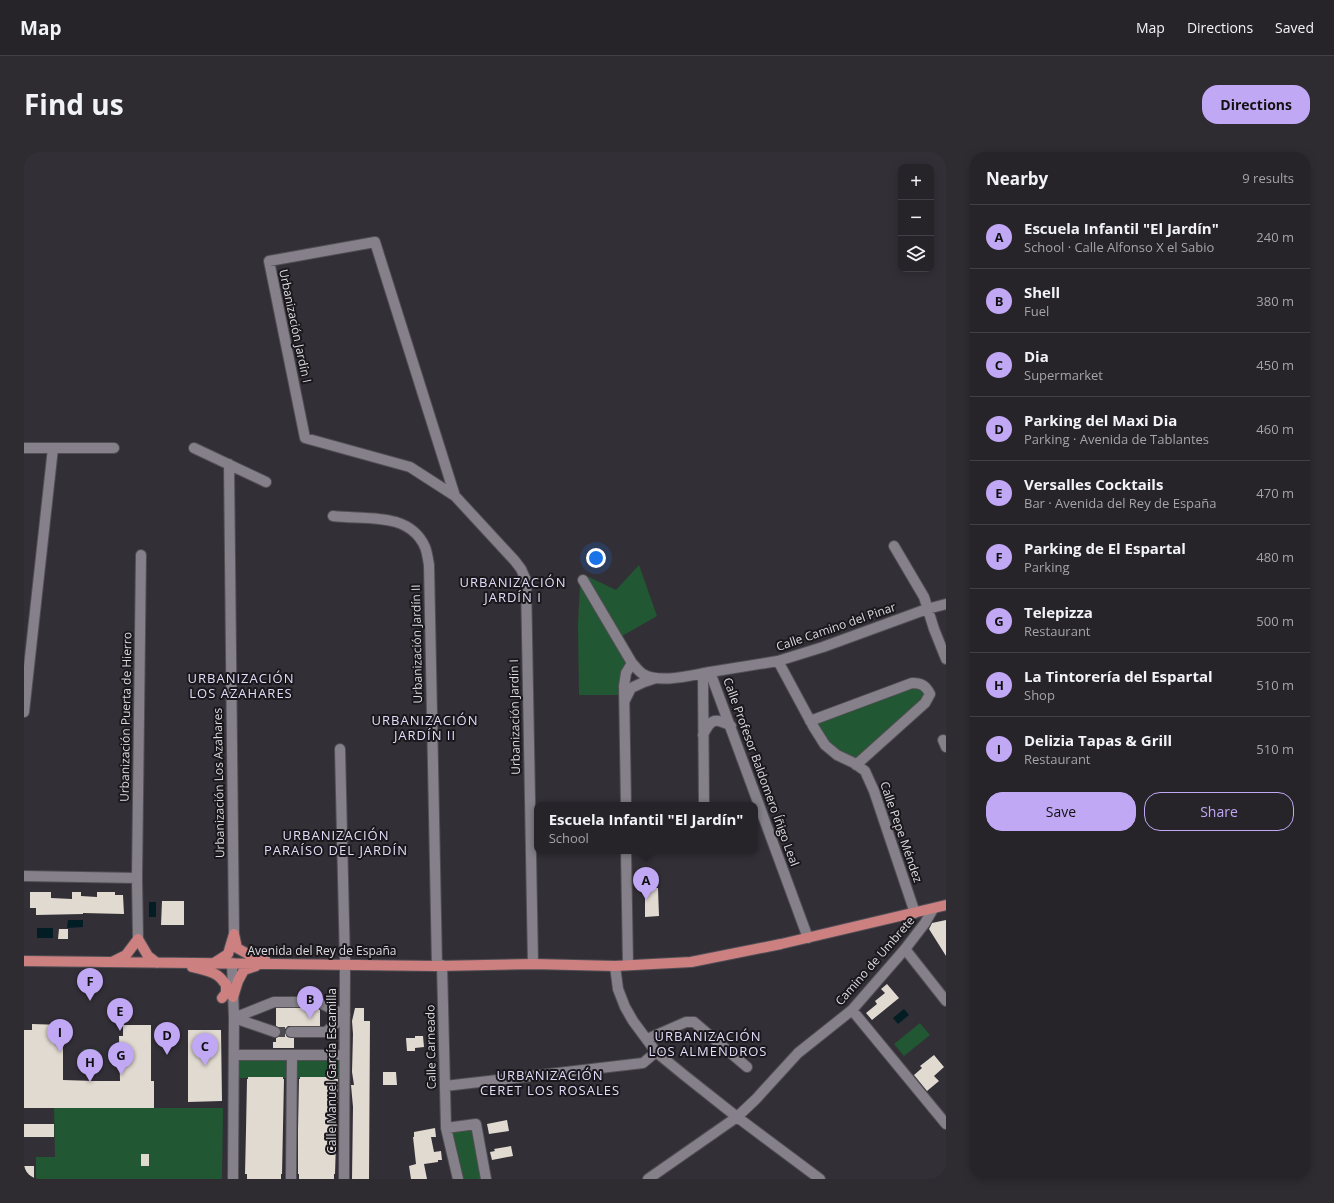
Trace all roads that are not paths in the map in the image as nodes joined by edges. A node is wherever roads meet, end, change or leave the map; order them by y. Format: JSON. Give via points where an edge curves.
{"nodes":[{"id":1,"x":24,"y":448,"type":"edge"},
{"id":2,"x":53,"y":448,"type":"junction"},
{"id":3,"x":114,"y":448,"type":"dead end"},
{"id":4,"x":194,"y":448,"type":"dead end"},
{"id":5,"x":229,"y":464,"type":"junction"},
{"id":6,"x":266,"y":482,"type":"dead end"},
{"id":7,"x":455,"y":496,"type":"junction"},
{"id":8,"x":333,"y":516,"type":"dead end"},
{"id":9,"x":894,"y":546,"type":"dead end"},
{"id":10,"x":141,"y":555,"type":"dead end"},
{"id":11,"x":583,"y":580,"type":"dead end"},
{"id":12,"x":946,"y":604,"type":"edge"},
{"id":13,"x":927,"y":609,"type":"junction"},
{"id":14,"x":946,"y":659,"type":"edge"},
{"id":15,"x":778,"y":661,"type":"junction"},
{"id":16,"x":632,"y":663,"type":"junction"},
{"id":17,"x":706,"y":673,"type":"junction"},
{"id":18,"x":656,"y":678,"type":"junction"},
{"id":19,"x":625,"y":700,"type":"junction"},
{"id":20,"x":24,"y":712,"type":"edge"},
{"id":21,"x":810,"y":721,"type":"junction"},
{"id":22,"x":731,"y":726,"type":"junction"},
{"id":23,"x":703,"y":735,"type":"junction"},
{"id":24,"x":340,"y":749,"type":"dead end"},
{"id":25,"x":856,"y":765,"type":"junction"},
{"id":26,"x":626,"y":802,"type":"edge"},
{"id":27,"x":704,"y":802,"type":"edge"},
{"id":28,"x":626,"y":854,"type":"edge"},
{"id":29,"x":24,"y":876,"type":"edge"},
{"id":30,"x":137,"y":878,"type":"junction"},
{"id":31,"x":946,"y":905,"type":"edge"},
{"id":32,"x":934,"y":909,"type":"junction"},
{"id":33,"x":915,"y":913,"type":"junction"},
{"id":34,"x":234,"y":934,"type":"junction"},
{"id":35,"x":808,"y":938,"type":"junction"},
{"id":36,"x":138,"y":939,"type":"junction"},
{"id":37,"x":905,"y":949,"type":"junction"},
{"id":38,"x":26,"y":962,"type":"edge"},
{"id":39,"x":110,"y":963,"type":"junction"},
{"id":40,"x":129,"y":963,"type":"junction"},
{"id":41,"x":159,"y":964,"type":"junction"},
{"id":42,"x":214,"y":964,"type":"junction"},
{"id":43,"x":232,"y":964,"type":"junction"},
{"id":44,"x":265,"y":964,"type":"junction"},
{"id":45,"x":298,"y":964,"type":"junction"},
{"id":46,"x":345,"y":964,"type":"junction"},
{"id":47,"x":533,"y":964,"type":"junction"},
{"id":48,"x":439,"y":965,"type":"junction"},
{"id":49,"x":628,"y":965,"type":"junction"},
{"id":50,"x":615,"y":966,"type":"junction"},
{"id":51,"x":226,"y":984,"type":"junction"},
{"id":52,"x":233,"y":997,"type":"junction"},
{"id":53,"x":222,"y":998,"type":"dead end"},
{"id":54,"x":946,"y":1001,"type":"edge"},
{"id":55,"x":852,"y":1010,"type":"junction"},
{"id":56,"x":345,"y":1015,"type":"junction"},
{"id":57,"x":234,"y":1018,"type":"junction"},
{"id":58,"x":275,"y":1032,"type":"tunnel mouth"},
{"id":59,"x":291,"y":1032,"type":"tunnel mouth"},
{"id":60,"x":647,"y":1039,"type":"junction"},
{"id":61,"x":656,"y":1052,"type":"junction"},
{"id":62,"x":234,"y":1055,"type":"junction"},
{"id":63,"x":344,"y":1055,"type":"junction"},
{"id":64,"x":292,"y":1056,"type":"junction"},
{"id":65,"x":747,"y":1067,"type":"dead end"},
{"id":66,"x":444,"y":1086,"type":"junction"},
{"id":67,"x":737,"y":1117,"type":"junction"},
{"id":68,"x":946,"y":1124,"type":"edge"},
{"id":69,"x":446,"y":1128,"type":"junction"},
{"id":70,"x":233,"y":1179,"type":"edge"},
{"id":71,"x":291,"y":1179,"type":"edge"},
{"id":72,"x":344,"y":1179,"type":"edge"},
{"id":73,"x":458,"y":1179,"type":"edge"},
{"id":74,"x":486,"y":1179,"type":"edge"},
{"id":75,"x":648,"y":1179,"type":"edge"},
{"id":76,"x":820,"y":1179,"type":"edge"}],
"edges":[{"from":1,"to":2,"type":"street"},
{"from":2,"to":3,"type":"street"},
{"from":2,"to":20,"type":"street"},
{"from":4,"to":5,"type":"street"},
{"from":5,"to":6,"type":"street"},
{"from":5,"to":34,"type":"street","name":"Urbanización Los Azahares"},
{"from":7,"to":7,"type":"street","name":"Urbanización Jardín I","via":[[410,466],[305,438],[269,261],[375,242]]},
{"from":7,"to":47,"type":"street","name":"Urbanización Jardín I","via":[[515,561],[526,580]]},
{"from":8,"to":48,"type":"street","name":"Urbanización Jardín II","via":[[399,522],[416,532],[425,547],[429,565]]},
{"from":9,"to":13,"type":"street","via":[[924,597]]},
{"from":10,"to":30,"type":"street","name":"Urbanización Puerta de Hierro"},
{"from":11,"to":16,"type":"street"},
{"from":12,"to":13,"type":"street","name":"Calle Camino del Pinar"},
{"from":13,"to":14,"type":"street"},
{"from":13,"to":15,"type":"street","name":"Calle Camino del Pinar"},
{"from":15,"to":17,"type":"street","name":"Calle Camino del Pinar"},
{"from":15,"to":21,"type":"street","name":"Calle Pepe Méndez"},
{"from":16,"to":18,"type":"street","via":[[643,674]]},
{"from":16,"to":19,"type":"street","via":[[626,673]]},
{"from":17,"to":18,"type":"street"},
{"from":17,"to":22,"type":"street","name":"Calle Profesor Baldomero Íñigo Leal"},
{"from":17,"to":23,"type":"street"},
{"from":18,"to":19,"type":"street","via":[[632,688]]},
{"from":19,"to":26,"type":"street"},
{"from":21,"to":25,"type":"street","name":"Calle Pepe Méndez","via":[[825,745]]},
{"from":21,"to":25,"type":"street","via":[[912,682],[920,682],[926,687],[930,694],[925,703]]},
{"from":22,"to":23,"type":"street","via":[[722,721],[715,721],[708,725]]},
{"from":22,"to":35,"type":"street","name":"Calle Profesor Baldomero Íñigo Leal"},
{"from":23,"to":27,"type":"street"},
{"from":24,"to":46,"type":"street"},
{"from":25,"to":33,"type":"street","name":"Calle Pepe Méndez","via":[[865,771],[874,791]]},
{"from":28,"to":49,"type":"street"},
{"from":29,"to":30,"type":"street"},
{"from":30,"to":36,"type":"street","name":"Urbanización Puerta de Hierro"},
{"from":31,"to":32,"type":"main road","name":"Avenida del Rey de España"},
{"from":32,"to":33,"type":"main road","name":"Avenida del Rey de España"},
{"from":32,"to":37,"type":"street","name":"Camino de Umbrete"},
{"from":33,"to":35,"type":"main road","name":"Avenida del Rey de España"},
{"from":34,"to":42,"type":"main road","via":[[228,954]]},
{"from":34,"to":45,"type":"main road","via":[[237,948],[253,957]]},
{"from":35,"to":49,"type":"main road","name":"Avenida del Rey de España","via":[[691,962]]},
{"from":36,"to":39,"type":"main road","via":[[126,956]]},
{"from":36,"to":40,"type":"main road","via":[[137,956]]},
{"from":36,"to":41,"type":"main road","via":[[148,956]]},
{"from":37,"to":54,"type":"street"},
{"from":37,"to":55,"type":"street","name":"Camino de Umbrete"},
{"from":38,"to":39,"type":"main road","name":"Avenida del Rey de España"},
{"from":39,"to":40,"type":"main road","name":"Avenida del Rey de España"},
{"from":40,"to":41,"type":"main road","name":"Avenida del Rey de España"},
{"from":41,"to":42,"type":"main road","name":"Avenida del Rey de España"},
{"from":41,"to":51,"type":"main road","via":[[213,972]]},
{"from":42,"to":43,"type":"main road","name":"Avenida del Rey de España"},
{"from":43,"to":44,"type":"main road","name":"Avenida del Rey de España"},
{"from":43,"to":52,"type":"street"},
{"from":44,"to":45,"type":"main road","name":"Avenida del Rey de España"},
{"from":44,"to":52,"type":"main road","via":[[244,970]]},
{"from":45,"to":46,"type":"main road","name":"Avenida del Rey de España"},
{"from":46,"to":48,"type":"main road","name":"Avenida del Rey de España"},
{"from":46,"to":56,"type":"street","name":"Calle Manuel García Escamilla"},
{"from":47,"to":48,"type":"main road","name":"Avenida del Rey de España"},
{"from":47,"to":50,"type":"main road","name":"Avenida del Rey de España"},
{"from":48,"to":66,"type":"street","name":"Calle Carneado"},
{"from":49,"to":50,"type":"main road","name":"Avenida del Rey de España"},
{"from":50,"to":60,"type":"street","via":[[618,989],[625,1008]]},
{"from":51,"to":52,"type":"main road"},
{"from":51,"to":53,"type":"main road","via":[[226,993]]},
{"from":52,"to":57,"type":"street"},
{"from":55,"to":67,"type":"street","name":"Camino de Umbrete","via":[[798,1053]]},
{"from":55,"to":68,"type":"street"},
{"from":56,"to":57,"type":"street","via":[[318,1002],[274,1002]]},
{"from":56,"to":59,"type":"street","via":[[326,1032]]},
{"from":56,"to":63,"type":"street","name":"Calle Manuel García Escamilla"},
{"from":57,"to":58,"type":"street"},
{"from":57,"to":62,"type":"street"},
{"from":60,"to":61,"type":"street"},
{"from":60,"to":65,"type":"street","via":[[686,1022],[694,1022]]},
{"from":61,"to":66,"type":"street","via":[[643,1063]]},
{"from":61,"to":67,"type":"street"},
{"from":62,"to":64,"type":"street"},
{"from":62,"to":70,"type":"street"},
{"from":63,"to":64,"type":"street"},
{"from":63,"to":72,"type":"street","name":"Calle Manuel García Escamilla"},
{"from":64,"to":71,"type":"street"},
{"from":66,"to":69,"type":"street","name":"Calle Carneado"},
{"from":67,"to":75,"type":"street","name":"Camino de Umbrete"},
{"from":67,"to":76,"type":"street"},
{"from":69,"to":73,"type":"street","name":"Calle Carneado"},
{"from":69,"to":74,"type":"street","via":[[476,1124]]}]}
